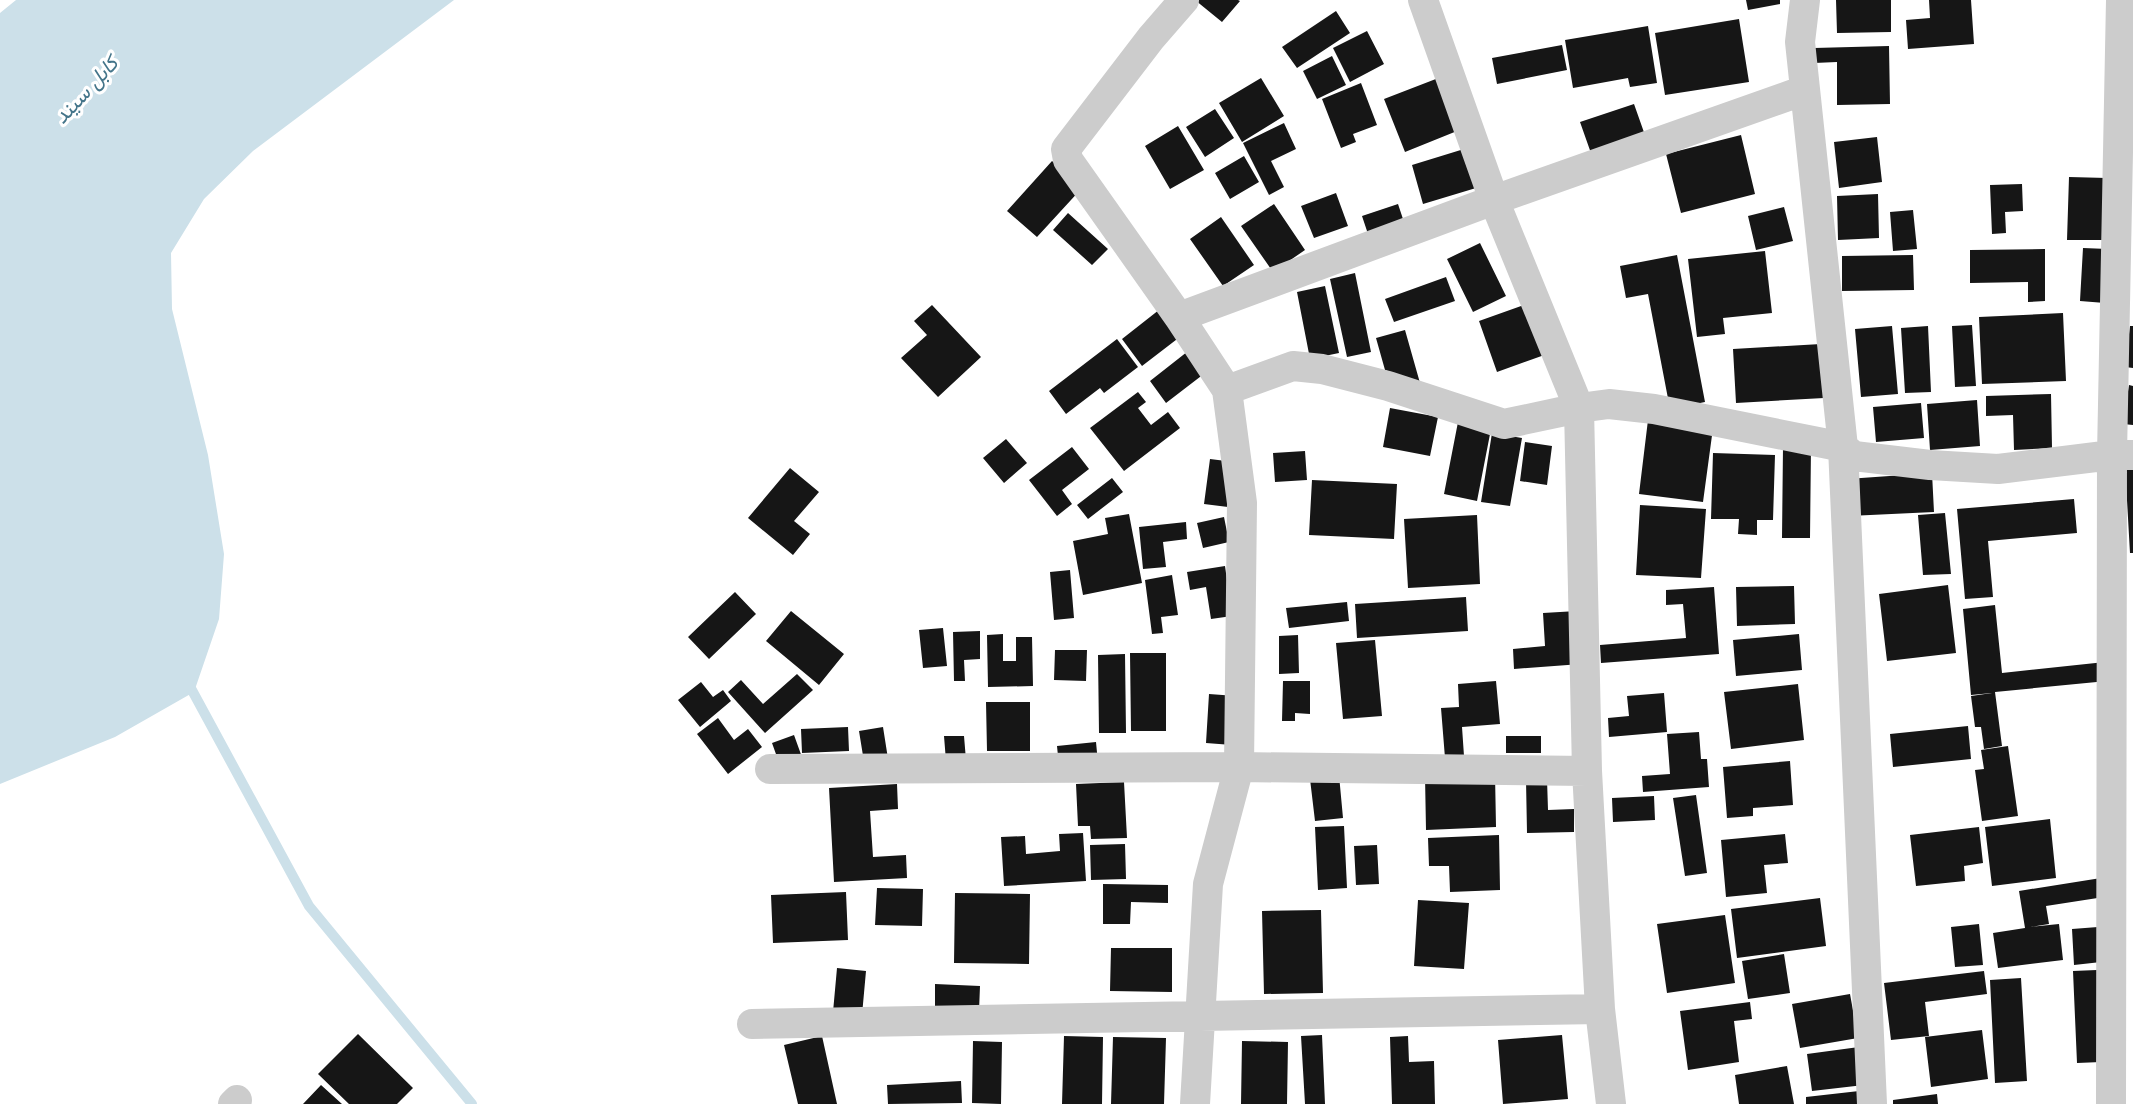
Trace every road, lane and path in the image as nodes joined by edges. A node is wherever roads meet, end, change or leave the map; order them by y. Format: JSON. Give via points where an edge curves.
{"nodes":[{"id":1,"x":1184,"y":0,"type":"edge"},
{"id":2,"x":1423,"y":0,"type":"edge"},
{"id":3,"x":1805,"y":0,"type":"edge"},
{"id":4,"x":2121,"y":0,"type":"edge"},
{"id":5,"x":1805,"y":90,"type":"junction"},
{"id":6,"x":1494,"y":200,"type":"junction"},
{"id":7,"x":1179,"y":317,"type":"junction"},
{"id":8,"x":1227,"y":390,"type":"junction"},
{"id":9,"x":1579,"y":408,"type":"junction"},
{"id":10,"x":1843,"y":447,"type":"junction"},
{"id":11,"x":2122,"y":455,"type":"edge"},
{"id":12,"x":1239,"y":767,"type":"junction"},
{"id":13,"x":770,"y":769,"type":"dead end"},
{"id":14,"x":1587,"y":771,"type":"junction"},
{"id":15,"x":1600,"y":1009,"type":"junction"},
{"id":16,"x":1199,"y":1015,"type":"junction"},
{"id":17,"x":752,"y":1024,"type":"dead end"},
{"id":18,"x":1195,"y":1104,"type":"edge"},
{"id":19,"x":1611,"y":1104,"type":"edge"},
{"id":20,"x":1872,"y":1104,"type":"edge"},
{"id":21,"x":2111,"y":1104,"type":"edge"}],
"edges":[{"from":1,"to":7,"type":"street","via":[[1066,149],[1068,160]]},
{"from":2,"to":6,"type":"street"},
{"from":3,"to":5,"type":"street","via":[[1800,42]]},
{"from":4,"to":11,"type":"street"},
{"from":5,"to":6,"type":"street"},
{"from":5,"to":10,"type":"street"},
{"from":6,"to":7,"type":"street"},
{"from":6,"to":9,"type":"street"},
{"from":7,"to":8,"type":"street"},
{"from":8,"to":9,"type":"street","via":[[1293,366],[1322,369],[1388,386],[1504,424]]},
{"from":8,"to":12,"type":"street","via":[[1242,503]]},
{"from":9,"to":10,"type":"street","via":[[1609,404],[1654,409]]},
{"from":9,"to":14,"type":"street"},
{"from":10,"to":11,"type":"street","via":[[1854,456],[1998,469]]},
{"from":10,"to":20,"type":"street"},
{"from":11,"to":21,"type":"street"},
{"from":12,"to":13,"type":"street"},
{"from":12,"to":14,"type":"street"},
{"from":12,"to":16,"type":"street","via":[[1208,884]]},
{"from":14,"to":15,"type":"street"},
{"from":15,"to":16,"type":"street"},
{"from":15,"to":19,"type":"street"},
{"from":16,"to":17,"type":"street"},
{"from":16,"to":18,"type":"street"}]}
